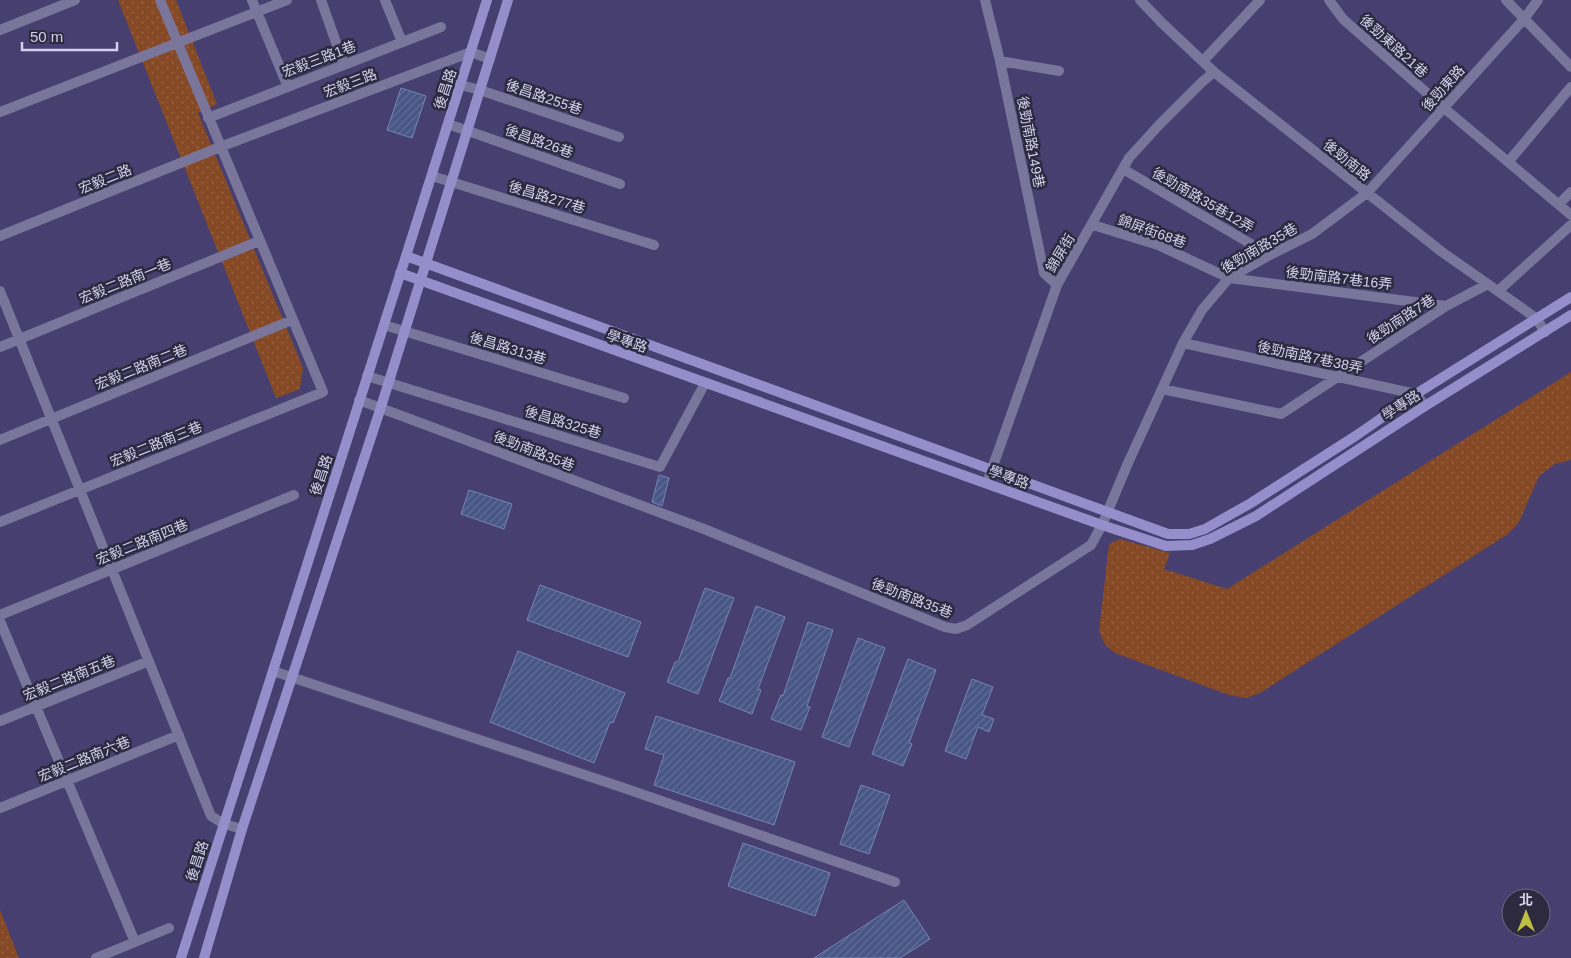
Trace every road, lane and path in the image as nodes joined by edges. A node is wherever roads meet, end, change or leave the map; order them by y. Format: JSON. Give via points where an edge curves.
{"nodes":[{"id":1,"x":75,"y":0,"type":"edge"},
{"id":2,"x":160,"y":0,"type":"edge"},
{"id":3,"x":252,"y":0,"type":"edge"},
{"id":4,"x":287,"y":0,"type":"edge"},
{"id":5,"x":321,"y":0,"type":"edge"},
{"id":6,"x":384,"y":0,"type":"edge"},
{"id":7,"x":487,"y":0,"type":"edge"},
{"id":8,"x":508,"y":0,"type":"edge"},
{"id":9,"x":985,"y":0,"type":"edge"},
{"id":10,"x":1140,"y":0,"type":"edge"},
{"id":11,"x":1260,"y":0,"type":"edge"},
{"id":12,"x":1329,"y":0,"type":"edge"},
{"id":13,"x":1506,"y":0,"type":"edge"},
{"id":14,"x":1538,"y":0,"type":"edge"},
{"id":15,"x":257,"y":12,"type":"junction"},
{"id":16,"x":1524,"y":19,"type":"junction"},
{"id":17,"x":441,"y":27,"type":"dead end"},
{"id":18,"x":0,"y":30,"type":"edge"},
{"id":19,"x":402,"y":42,"type":"junction"},
{"id":20,"x":177,"y":43,"type":"junction"},
{"id":21,"x":471,"y":52,"type":"junction"},
{"id":22,"x":490,"y":59,"type":"junction"},
{"id":23,"x":1000,"y":61,"type":"junction"},
{"id":24,"x":1203,"y":61,"type":"junction"},
{"id":25,"x":344,"y":65,"type":"junction"},
{"id":26,"x":1571,"y":67,"type":"edge"},
{"id":27,"x":1059,"y":71,"type":"dead end"},
{"id":28,"x":1214,"y":72,"type":"junction"},
{"id":29,"x":460,"y":85,"type":"junction"},
{"id":30,"x":288,"y":87,"type":"junction"},
{"id":31,"x":1571,"y":87,"type":"edge"},
{"id":32,"x":480,"y":90,"type":"junction"},
{"id":33,"x":1444,"y":108,"type":"junction"},
{"id":34,"x":0,"y":112,"type":"edge"},
{"id":35,"x":208,"y":118,"type":"junction"},
{"id":36,"x":448,"y":124,"type":"junction"},
{"id":37,"x":468,"y":130,"type":"junction"},
{"id":38,"x":619,"y":137,"type":"dead end"},
{"id":39,"x":220,"y":147,"type":"junction"},
{"id":40,"x":1509,"y":162,"type":"junction"},
{"id":41,"x":1123,"y":169,"type":"junction"},
{"id":42,"x":432,"y":176,"type":"junction"},
{"id":43,"x":452,"y":182,"type":"junction"},
{"id":44,"x":620,"y":184,"type":"dead end"},
{"id":45,"x":1571,"y":192,"type":"edge"},
{"id":46,"x":1367,"y":194,"type":"junction"},
{"id":47,"x":1559,"y":204,"type":"junction"},
{"id":48,"x":1571,"y":215,"type":"edge"},
{"id":49,"x":1092,"y":225,"type":"junction"},
{"id":50,"x":1571,"y":225,"type":"edge"},
{"id":51,"x":0,"y":236,"type":"edge"},
{"id":52,"x":260,"y":241,"type":"junction"},
{"id":53,"x":654,"y":245,"type":"dead end"},
{"id":54,"x":1270,"y":255,"type":"junction"},
{"id":55,"x":406,"y":256,"type":"junction"},
{"id":56,"x":426,"y":263,"type":"junction"},
{"id":57,"x":400,"y":273,"type":"junction"},
{"id":58,"x":1229,"y":278,"type":"junction"},
{"id":59,"x":420,"y":281,"type":"junction"},
{"id":60,"x":1488,"y":284,"type":"junction"},
{"id":61,"x":1057,"y":285,"type":"junction"},
{"id":62,"x":0,"y":291,"type":"edge"},
{"id":63,"x":1498,"y":291,"type":"junction"},
{"id":64,"x":1571,"y":297,"type":"edge"},
{"id":65,"x":1446,"y":306,"type":"junction"},
{"id":66,"x":1571,"y":315,"type":"edge"},
{"id":67,"x":1536,"y":318,"type":"junction"},
{"id":68,"x":292,"y":320,"type":"junction"},
{"id":69,"x":384,"y":324,"type":"junction"},
{"id":70,"x":404,"y":331,"type":"junction"},
{"id":71,"x":1544,"y":332,"type":"junction"},
{"id":72,"x":19,"y":339,"type":"junction"},
{"id":73,"x":1183,"y":344,"type":"junction"},
{"id":74,"x":0,"y":347,"type":"edge"},
{"id":75,"x":367,"y":376,"type":"junction"},
{"id":76,"x":1338,"y":377,"type":"junction"},
{"id":77,"x":389,"y":382,"type":"junction"},
{"id":78,"x":705,"y":383,"type":"junction"},
{"id":79,"x":1162,"y":389,"type":"junction"},
{"id":80,"x":1416,"y":394,"type":"junction"},
{"id":81,"x":624,"y":398,"type":"dead end"},
{"id":82,"x":359,"y":400,"type":"junction"},
{"id":83,"x":1425,"y":406,"type":"junction"},
{"id":84,"x":381,"y":407,"type":"junction"},
{"id":85,"x":51,"y":419,"type":"junction"},
{"id":86,"x":0,"y":440,"type":"edge"},
{"id":87,"x":990,"y":470,"type":"junction"},
{"id":88,"x":987,"y":483,"type":"junction"},
{"id":89,"x":80,"y":490,"type":"junction"},
{"id":90,"x":294,"y":495,"type":"dead end"},
{"id":91,"x":1108,"y":513,"type":"junction"},
{"id":92,"x":0,"y":522,"type":"edge"},
{"id":93,"x":1102,"y":526,"type":"junction"},
{"id":94,"x":112,"y":569,"type":"junction"},
{"id":95,"x":0,"y":614,"type":"edge"},
{"id":96,"x":0,"y":621,"type":"edge"},
{"id":97,"x":149,"y":661,"type":"junction"},
{"id":98,"x":272,"y":671,"type":"junction"},
{"id":99,"x":292,"y":678,"type":"junction"},
{"id":100,"x":36,"y":706,"type":"junction"},
{"id":101,"x":0,"y":721,"type":"edge"},
{"id":102,"x":179,"y":735,"type":"junction"},
{"id":103,"x":67,"y":780,"type":"junction"},
{"id":104,"x":0,"y":808,"type":"edge"},
{"id":105,"x":224,"y":824,"type":"junction"},
{"id":106,"x":242,"y":830,"type":"junction"},
{"id":107,"x":895,"y":882,"type":"dead end"},
{"id":108,"x":169,"y":928,"type":"dead end"},
{"id":109,"x":135,"y":942,"type":"junction"},
{"id":110,"x":96,"y":958,"type":"edge"},
{"id":111,"x":181,"y":958,"type":"edge"},
{"id":112,"x":204,"y":958,"type":"edge"}],
"edges":[{"from":1,"to":18,"type":"street"},
{"from":2,"to":20,"type":"street"},
{"from":3,"to":15,"type":"street"},
{"from":4,"to":15,"type":"street"},
{"from":5,"to":25,"type":"street"},
{"from":6,"to":19,"type":"street"},
{"from":7,"to":21,"type":"street","name":"後昌路"},
{"from":8,"to":22,"type":"street"},
{"from":9,"to":23,"type":"street","name":"後勁南路149巷"},
{"from":10,"to":24,"type":"street","name":"後勁南路"},
{"from":11,"to":24,"type":"street"},
{"from":12,"to":33,"type":"street","name":"後勁東路21巷","via":[[1343,19]]},
{"from":13,"to":16,"type":"street"},
{"from":14,"to":16,"type":"street","name":"後勁東路"},
{"from":15,"to":20,"type":"street"},
{"from":15,"to":30,"type":"street"},
{"from":16,"to":26,"type":"street"},
{"from":16,"to":33,"type":"street","name":"後勁東路"},
{"from":17,"to":19,"type":"street","name":"宏毅三路1巷"},
{"from":19,"to":25,"type":"street","name":"宏毅三路1巷"},
{"from":20,"to":34,"type":"street"},
{"from":20,"to":35,"type":"street"},
{"from":21,"to":22,"type":"street"},
{"from":21,"to":29,"type":"street","name":"後昌路"},
{"from":21,"to":39,"type":"street","name":"宏毅三路"},
{"from":22,"to":32,"type":"street"},
{"from":23,"to":27,"type":"street"},
{"from":23,"to":61,"type":"street","name":"後勁南路149巷","via":[[1044,273]]},
{"from":24,"to":28,"type":"street","name":"後勁南路"},
{"from":25,"to":30,"type":"street","name":"宏毅三路1巷"},
{"from":28,"to":41,"type":"street","name":"錦屏街","via":[[1159,125]]},
{"from":28,"to":46,"type":"street","name":"後勁南路"},
{"from":29,"to":32,"type":"street","name":"後昌路255巷"},
{"from":29,"to":36,"type":"street","name":"後昌路"},
{"from":30,"to":35,"type":"street","name":"宏毅三路1巷"},
{"from":31,"to":40,"type":"street"},
{"from":32,"to":37,"type":"street"},
{"from":32,"to":38,"type":"street","name":"後昌路255巷"},
{"from":33,"to":40,"type":"street","name":"後勁東路21巷"},
{"from":33,"to":46,"type":"street","name":"後勁東路"},
{"from":35,"to":39,"type":"street"},
{"from":36,"to":37,"type":"street","name":"後昌路26巷"},
{"from":36,"to":42,"type":"street","name":"後昌路"},
{"from":37,"to":43,"type":"street"},
{"from":37,"to":44,"type":"street","name":"後昌路26巷"},
{"from":39,"to":51,"type":"street","name":"宏毅二路"},
{"from":39,"to":52,"type":"street"},
{"from":40,"to":47,"type":"street","name":"後勁東路21巷"},
{"from":41,"to":49,"type":"street","name":"錦屏街"},
{"from":41,"to":54,"type":"street","name":"後勁南路35巷12弄"},
{"from":42,"to":43,"type":"street","name":"後昌路277巷"},
{"from":42,"to":55,"type":"street","name":"後昌路"},
{"from":43,"to":53,"type":"street","name":"後昌路277巷"},
{"from":43,"to":56,"type":"street"},
{"from":45,"to":47,"type":"street"},
{"from":46,"to":54,"type":"street","name":"後勁南路35巷","via":[[1312,234]]},
{"from":46,"to":60,"type":"street","name":"後勁南路"},
{"from":47,"to":48,"type":"street","name":"後勁東路21巷"},
{"from":49,"to":58,"type":"street","name":"錦屏街68巷","via":[[1158,245]]},
{"from":49,"to":61,"type":"street","name":"錦屏街"},
{"from":50,"to":63,"type":"street"},
{"from":52,"to":68,"type":"street"},
{"from":52,"to":72,"type":"street","name":"宏毅二路南一巷"},
{"from":54,"to":58,"type":"street","name":"後勁南路35巷"},
{"from":55,"to":56,"type":"street","name":"學專路"},
{"from":55,"to":57,"type":"street","name":"後昌路"},
{"from":56,"to":59,"type":"street"},
{"from":56,"to":87,"type":"street","name":"學專路"},
{"from":57,"to":59,"type":"street","name":"學專路"},
{"from":57,"to":69,"type":"street","name":"後昌路"},
{"from":58,"to":65,"type":"street","name":"後勁南路7巷16弄"},
{"from":58,"to":73,"type":"street","name":"後勁南路35巷","via":[[1202,310]]},
{"from":59,"to":70,"type":"street"},
{"from":59,"to":78,"type":"street","name":"學專路"},
{"from":60,"to":63,"type":"street","name":"後勁南路"},
{"from":60,"to":65,"type":"street","name":"後勁南路7巷"},
{"from":61,"to":87,"type":"street","name":"錦屏街"},
{"from":62,"to":72,"type":"street"},
{"from":63,"to":67,"type":"street","name":"後勁南路"},
{"from":64,"to":67,"type":"street","name":"學專路"},
{"from":65,"to":76,"type":"street","name":"後勁南路7巷"},
{"from":66,"to":71,"type":"street","name":"學專路"},
{"from":67,"to":71,"type":"street","name":"後勁南路"},
{"from":67,"to":80,"type":"street","name":"學專路"},
{"from":68,"to":85,"type":"street","name":"宏毅二路南二巷"},
{"from":68,"to":89,"type":"street","name":"宏毅二路南三巷","via":[[323,392]]},
{"from":69,"to":70,"type":"street","name":"後昌路313巷"},
{"from":69,"to":75,"type":"street","name":"後昌路"},
{"from":70,"to":77,"type":"street"},
{"from":70,"to":81,"type":"street","name":"後昌路313巷"},
{"from":71,"to":83,"type":"street","name":"學專路"},
{"from":72,"to":74,"type":"street","name":"宏毅二路南一巷"},
{"from":72,"to":85,"type":"street"},
{"from":73,"to":76,"type":"street","name":"後勁南路7巷38弄"},
{"from":73,"to":79,"type":"street","name":"後勁南路35巷"},
{"from":75,"to":77,"type":"street","name":"後昌路325巷"},
{"from":75,"to":82,"type":"street","name":"後昌路"},
{"from":76,"to":79,"type":"street","name":"後勁南路7巷","via":[[1281,414]]},
{"from":76,"to":80,"type":"street","name":"後勁南路7巷38弄"},
{"from":77,"to":78,"type":"street","name":"後昌路325巷","via":[[660,467]]},
{"from":77,"to":84,"type":"street"},
{"from":78,"to":88,"type":"street","name":"學專路"},
{"from":79,"to":91,"type":"street","name":"後勁南路35巷"},
{"from":80,"to":83,"type":"street"},
{"from":80,"to":91,"type":"street","name":"學專路","via":[[1268,492],[1205,529],[1189,534],[1168,534]]},
{"from":82,"to":84,"type":"street","name":"後勁南路35巷"},
{"from":82,"to":98,"type":"street","name":"後昌路"},
{"from":83,"to":93,"type":"street","name":"學專路","via":[[1256,516],[1210,539],[1192,545],[1166,546]]},
{"from":84,"to":93,"type":"street","name":"後勁南路35巷","via":[[704,529],[956,629],[1091,545]]},
{"from":84,"to":99,"type":"street"},
{"from":85,"to":86,"type":"street","name":"宏毅二路南二巷"},
{"from":85,"to":89,"type":"street"},
{"from":87,"to":88,"type":"street","name":"錦屏街"},
{"from":87,"to":91,"type":"street","name":"學專路"},
{"from":88,"to":93,"type":"street","name":"學專路"},
{"from":89,"to":92,"type":"street","name":"宏毅二路南三巷"},
{"from":89,"to":94,"type":"street"},
{"from":90,"to":94,"type":"street","name":"宏毅二路南四巷"},
{"from":91,"to":93,"type":"street","name":"後勁南路35巷"},
{"from":94,"to":95,"type":"street","name":"宏毅二路南四巷"},
{"from":94,"to":97,"type":"street"},
{"from":96,"to":100,"type":"street"},
{"from":97,"to":100,"type":"street","name":"宏毅二路南五巷"},
{"from":97,"to":102,"type":"street"},
{"from":98,"to":99,"type":"street"},
{"from":98,"to":105,"type":"street","name":"後昌路"},
{"from":99,"to":106,"type":"street"},
{"from":99,"to":107,"type":"street"},
{"from":100,"to":101,"type":"street","name":"宏毅二路南五巷"},
{"from":100,"to":103,"type":"street"},
{"from":102,"to":103,"type":"street","name":"宏毅二路南六巷"},
{"from":102,"to":105,"type":"street","via":[[212,816]]},
{"from":103,"to":104,"type":"street","name":"宏毅二路南六巷"},
{"from":103,"to":109,"type":"street"},
{"from":105,"to":106,"type":"street"},
{"from":105,"to":111,"type":"street","name":"後昌路"},
{"from":106,"to":112,"type":"street"},
{"from":108,"to":109,"type":"street"},
{"from":109,"to":110,"type":"street"}]}
